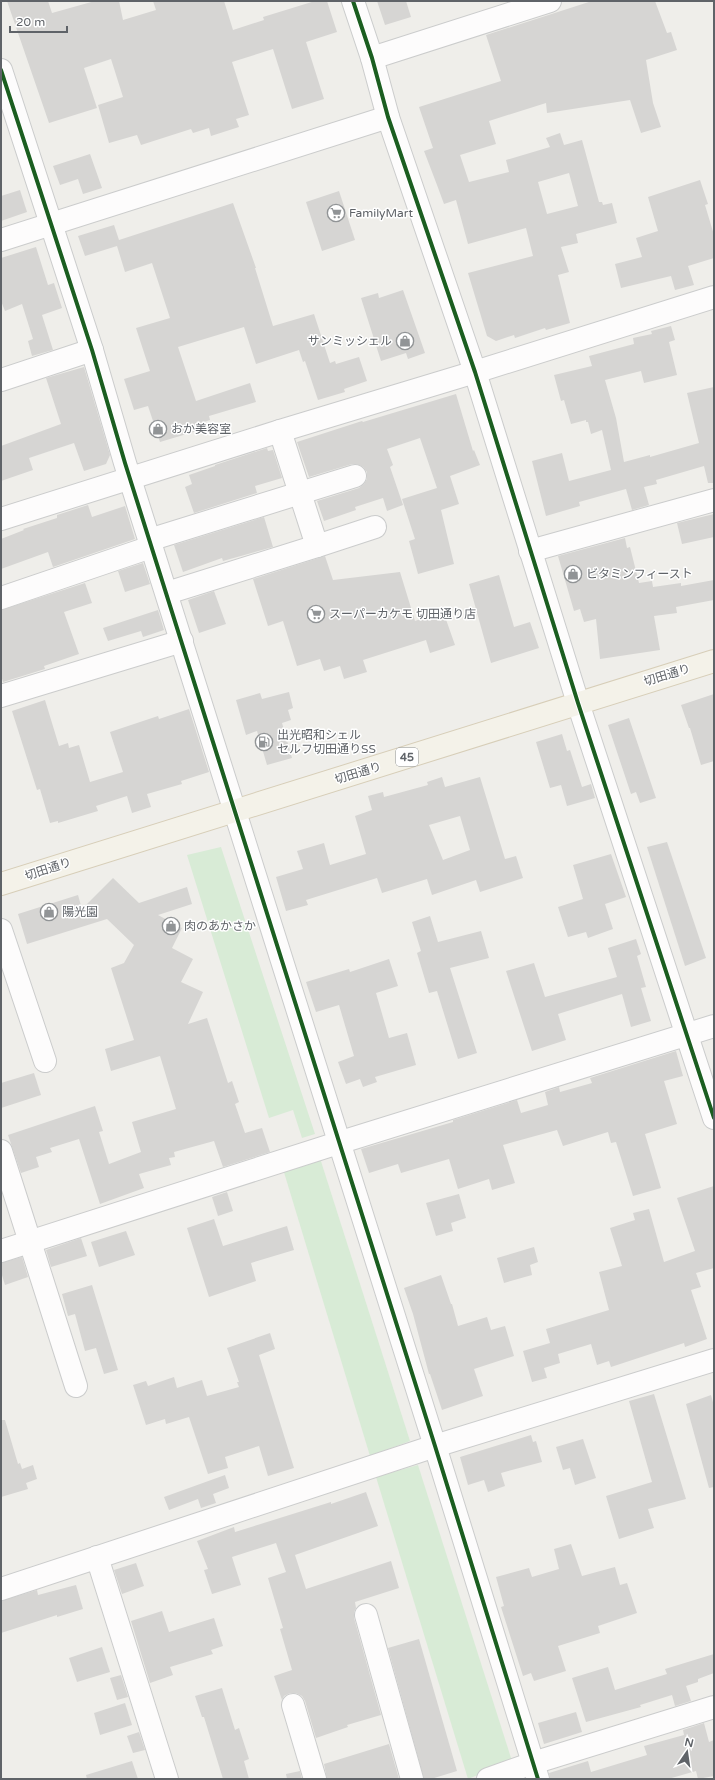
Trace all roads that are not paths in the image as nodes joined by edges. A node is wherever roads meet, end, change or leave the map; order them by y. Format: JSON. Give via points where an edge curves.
{"nodes":[{"id":1,"x":353,"y":1,"type":"edge"},
{"id":2,"x":550,"y":1,"type":"edge"},
{"id":3,"x":372,"y":58,"type":"junction"},
{"id":4,"x":1,"y":70,"type":"edge"},
{"id":5,"x":6,"y":104,"type":"edge"},
{"id":6,"x":388,"y":118,"type":"junction"},
{"id":7,"x":50,"y":224,"type":"junction"},
{"id":8,"x":1,"y":240,"type":"edge"},
{"id":9,"x":714,"y":297,"type":"edge"},
{"id":10,"x":92,"y":350,"type":"junction"},
{"id":11,"x":475,"y":372,"type":"junction"},
{"id":12,"x":1,"y":380,"type":"edge"},
{"id":13,"x":280,"y":431,"type":"junction"},
{"id":14,"x":354,"y":476,"type":"dead end"},
{"id":15,"x":130,"y":479,"type":"junction"},
{"id":16,"x":300,"y":493,"type":"junction"},
{"id":17,"x":714,"y":500,"type":"edge"},
{"id":18,"x":1,"y":519,"type":"edge"},
{"id":19,"x":375,"y":527,"type":"dead end"},
{"id":20,"x":150,"y":544,"type":"junction"},
{"id":21,"x":316,"y":546,"type":"junction"},
{"id":22,"x":530,"y":551,"type":"junction"},
{"id":23,"x":167,"y":593,"type":"junction"},
{"id":24,"x":1,"y":598,"type":"edge"},
{"id":25,"x":182,"y":641,"type":"junction"},
{"id":26,"x":714,"y":661,"type":"edge"},
{"id":27,"x":1,"y":696,"type":"edge"},
{"id":28,"x":578,"y":703,"type":"junction"},
{"id":29,"x":235,"y":810,"type":"junction"},
{"id":30,"x":1,"y":884,"type":"edge"},
{"id":31,"x":1,"y":930,"type":"edge"},
{"id":32,"x":714,"y":1026,"type":"edge"},
{"id":33,"x":687,"y":1035,"type":"junction"},
{"id":34,"x":44,"y":1061,"type":"dead end"},
{"id":35,"x":714,"y":1118,"type":"edge"},
{"id":36,"x":338,"y":1143,"type":"junction"},
{"id":37,"x":1,"y":1150,"type":"edge"},
{"id":38,"x":30,"y":1241,"type":"junction"},
{"id":39,"x":1,"y":1251,"type":"edge"},
{"id":40,"x":714,"y":1360,"type":"edge"},
{"id":41,"x":76,"y":1386,"type":"dead end"},
{"id":42,"x":435,"y":1446,"type":"junction"},
{"id":43,"x":97,"y":1557,"type":"junction"},
{"id":44,"x":1,"y":1589,"type":"edge"},
{"id":45,"x":366,"y":1615,"type":"dead end"},
{"id":46,"x":293,"y":1705,"type":"dead end"},
{"id":47,"x":714,"y":1707,"type":"edge"},
{"id":48,"x":536,"y":1771,"type":"edge"},
{"id":49,"x":167,"y":1779,"type":"edge"},
{"id":50,"x":315,"y":1779,"type":"edge"},
{"id":51,"x":412,"y":1779,"type":"edge"},
{"id":52,"x":488,"y":1779,"type":"edge"}],
"edges":[{"from":1,"to":3,"type":"street"},
{"from":2,"to":3,"type":"street"},
{"from":3,"to":6,"type":"street"},
{"from":4,"to":5,"type":"street"},
{"from":5,"to":7,"type":"street"},
{"from":6,"to":7,"type":"street"},
{"from":6,"to":11,"type":"street"},
{"from":7,"to":8,"type":"street"},
{"from":7,"to":10,"type":"street"},
{"from":9,"to":11,"type":"street"},
{"from":10,"to":12,"type":"street"},
{"from":10,"to":15,"type":"street"},
{"from":11,"to":13,"type":"street"},
{"from":11,"to":22,"type":"street"},
{"from":13,"to":15,"type":"street"},
{"from":13,"to":16,"type":"street"},
{"from":14,"to":16,"type":"street"},
{"from":15,"to":18,"type":"street"},
{"from":15,"to":20,"type":"street"},
{"from":16,"to":20,"type":"street"},
{"from":16,"to":21,"type":"street"},
{"from":17,"to":22,"type":"street"},
{"from":19,"to":21,"type":"street"},
{"from":20,"to":23,"type":"street"},
{"from":20,"to":24,"type":"street"},
{"from":21,"to":23,"type":"street"},
{"from":22,"to":28,"type":"street"},
{"from":23,"to":25,"type":"street"},
{"from":25,"to":27,"type":"street"},
{"from":25,"to":29,"type":"street"},
{"from":26,"to":28,"type":"main road","name":"切田通り","number":"45"},
{"from":28,"to":29,"type":"main road","name":"切田通り","number":"45"},
{"from":28,"to":33,"type":"street"},
{"from":29,"to":30,"type":"main road","name":"切田通り","number":"45"},
{"from":29,"to":36,"type":"street"},
{"from":31,"to":34,"type":"street"},
{"from":32,"to":33,"type":"street"},
{"from":33,"to":35,"type":"street"},
{"from":33,"to":36,"type":"street"},
{"from":36,"to":38,"type":"street"},
{"from":36,"to":42,"type":"street"},
{"from":37,"to":38,"type":"street"},
{"from":38,"to":39,"type":"street"},
{"from":38,"to":41,"type":"street"},
{"from":40,"to":42,"type":"street"},
{"from":42,"to":43,"type":"street"},
{"from":42,"to":48,"type":"street"},
{"from":43,"to":44,"type":"street"},
{"from":43,"to":49,"type":"street"},
{"from":45,"to":51,"type":"street"},
{"from":46,"to":50,"type":"street"},
{"from":47,"to":48,"type":"street"},
{"from":48,"to":52,"type":"street"}]}
